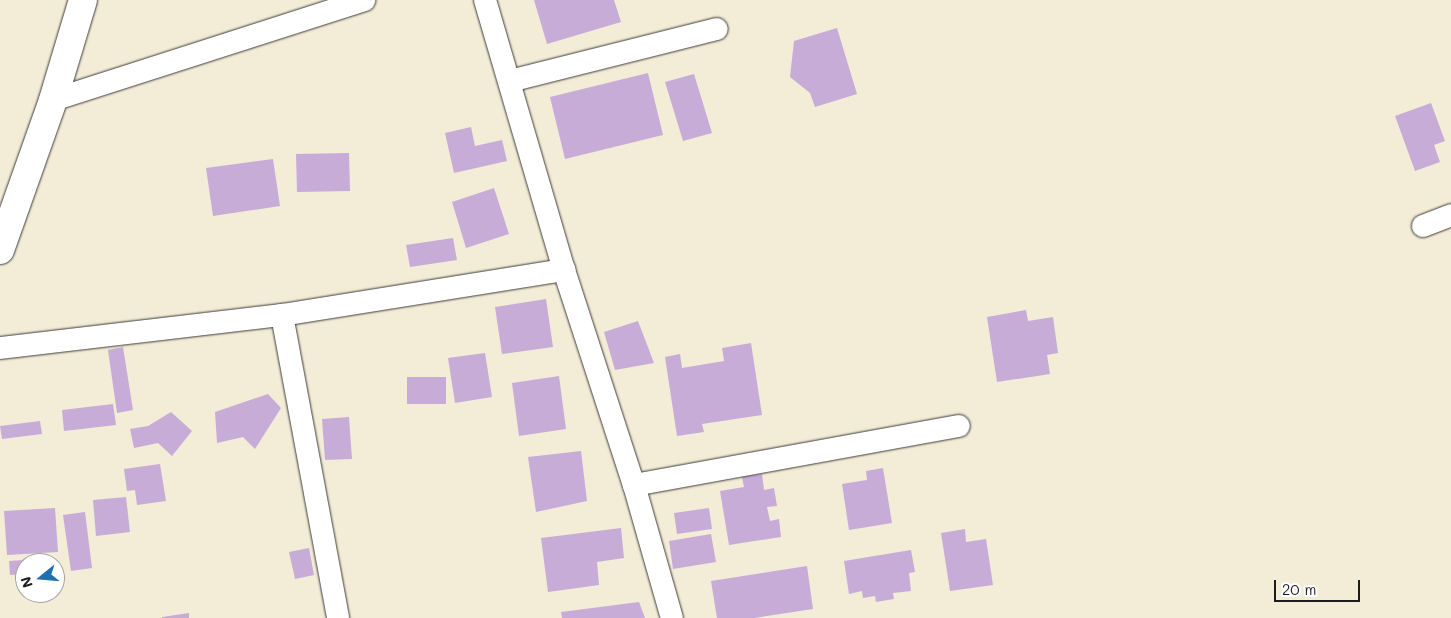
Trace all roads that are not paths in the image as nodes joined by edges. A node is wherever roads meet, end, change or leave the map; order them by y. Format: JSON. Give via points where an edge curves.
{"nodes":[{"id":1,"x":83,"y":0,"type":"edge"},
{"id":2,"x":364,"y":0,"type":"edge"},
{"id":3,"x":485,"y":0,"type":"edge"},
{"id":4,"x":717,"y":29,"type":"dead end"},
{"id":5,"x":510,"y":81,"type":"junction"},
{"id":6,"x":53,"y":100,"type":"junction"},
{"id":7,"x":1451,"y":215,"type":"edge"},
{"id":8,"x":1423,"y":226,"type":"dead end"},
{"id":9,"x":0,"y":250,"type":"edge"},
{"id":10,"x":564,"y":270,"type":"junction"},
{"id":11,"x":282,"y":315,"type":"junction"},
{"id":12,"x":0,"y":348,"type":"edge"},
{"id":13,"x":958,"y":426,"type":"dead end"},
{"id":14,"x":634,"y":485,"type":"junction"},
{"id":15,"x":338,"y":618,"type":"edge"},
{"id":16,"x":672,"y":618,"type":"edge"}],
"edges":[{"from":1,"to":6,"type":"street"},
{"from":2,"to":6,"type":"street"},
{"from":3,"to":5,"type":"street"},
{"from":4,"to":5,"type":"street"},
{"from":5,"to":10,"type":"street"},
{"from":6,"to":9,"type":"street"},
{"from":7,"to":8,"type":"street"},
{"from":10,"to":11,"type":"street"},
{"from":10,"to":14,"type":"street"},
{"from":11,"to":12,"type":"street"},
{"from":11,"to":15,"type":"street"},
{"from":13,"to":14,"type":"street"},
{"from":14,"to":16,"type":"street"}]}
